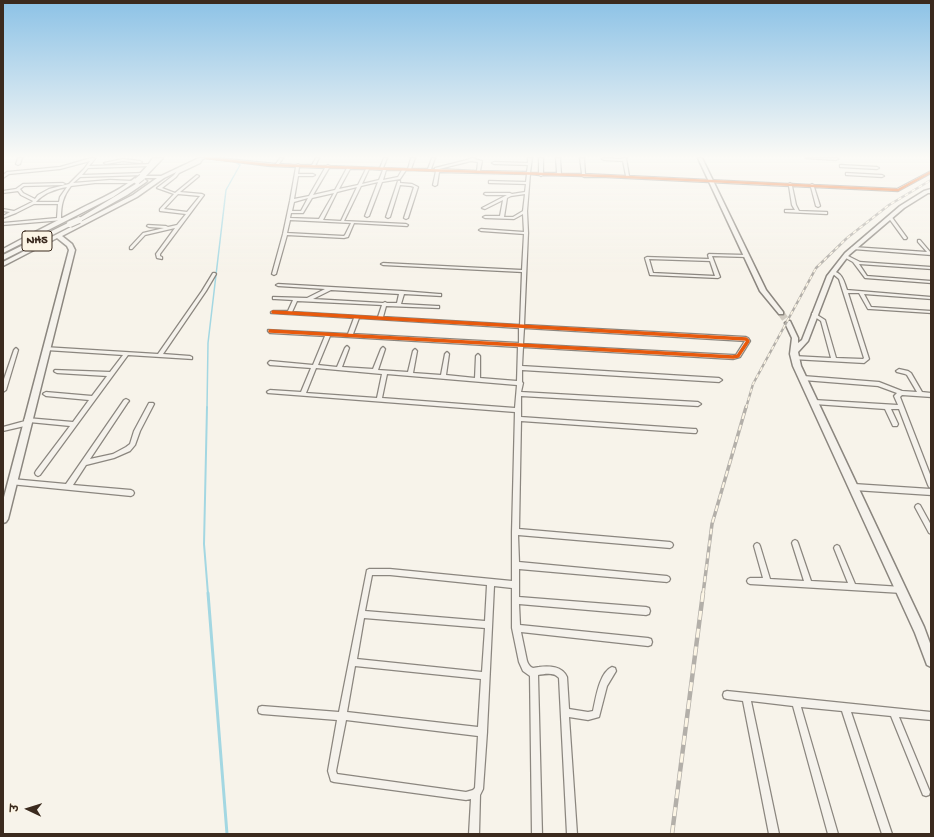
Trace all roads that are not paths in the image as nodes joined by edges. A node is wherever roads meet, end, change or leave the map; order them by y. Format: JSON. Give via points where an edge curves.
{"nodes":[{"id":1,"x":27,"y":197,"type":"edge"},
{"id":2,"x":43,"y":197,"type":"edge"},
{"id":3,"x":62,"y":197,"type":"edge"},
{"id":4,"x":109,"y":197,"type":"edge"},
{"id":5,"x":119,"y":197,"type":"edge"},
{"id":6,"x":132,"y":197,"type":"edge"},
{"id":7,"x":174,"y":197,"type":"edge"},
{"id":8,"x":200,"y":197,"type":"edge"},
{"id":9,"x":293,"y":197,"type":"edge"},
{"id":10,"x":310,"y":197,"type":"joint"},
{"id":11,"x":333,"y":197,"type":"edge"},
{"id":12,"x":354,"y":197,"type":"edge"},
{"id":13,"x":374,"y":197,"type":"edge"},
{"id":14,"x":394,"y":197,"type":"edge"},
{"id":15,"x":413,"y":197,"type":"edge"},
{"id":16,"x":505,"y":197,"type":"joint"},
{"id":17,"x":527,"y":197,"type":"edge"},
{"id":18,"x":718,"y":197,"type":"edge"},
{"id":19,"x":792,"y":197,"type":"edge"},
{"id":20,"x":815,"y":197,"type":"edge"},
{"id":21,"x":918,"y":197,"type":"edge"},
{"id":22,"x":292,"y":201,"type":"junction"},
{"id":23,"x":34,"y":202,"type":"junction"},
{"id":24,"x":60,"y":203,"type":"junction"},
{"id":25,"x":818,"y":206,"type":"dead end"},
{"id":26,"x":484,"y":208,"type":"dead end"},
{"id":27,"x":3,"y":210,"type":"edge"},
{"id":28,"x":525,"y":211,"type":"junction"},
{"id":29,"x":786,"y":211,"type":"dead end"},
{"id":30,"x":15,"y":212,"type":"junction"},
{"id":31,"x":290,"y":212,"type":"junction"},
{"id":32,"x":798,"y":212,"type":"junction"},
{"id":33,"x":188,"y":213,"type":"junction"},
{"id":34,"x":826,"y":213,"type":"dead end"},
{"id":35,"x":367,"y":216,"type":"dead end"},
{"id":36,"x":3,"y":217,"type":"edge"},
{"id":37,"x":388,"y":217,"type":"dead end"},
{"id":38,"x":485,"y":217,"type":"dead end"},
{"id":39,"x":890,"y":217,"type":"junction"},
{"id":40,"x":406,"y":218,"type":"dead end"},
{"id":41,"x":502,"y":218,"type":"junction"},
{"id":42,"x":289,"y":219,"type":"junction"},
{"id":43,"x":71,"y":221,"type":"junction"},
{"id":44,"x":320,"y":221,"type":"junction"},
{"id":45,"x":342,"y":222,"type":"junction"},
{"id":46,"x":353,"y":222,"type":"junction"},
{"id":47,"x":3,"y":224,"type":"edge"},
{"id":48,"x":148,"y":226,"type":"dead end"},
{"id":49,"x":178,"y":226,"type":"junction"},
{"id":50,"x":406,"y":226,"type":"dead end"},
{"id":51,"x":172,"y":228,"type":"junction"},
{"id":52,"x":481,"y":230,"type":"dead end"},
{"id":53,"x":526,"y":233,"type":"junction"},
{"id":54,"x":285,"y":234,"type":"junction"},
{"id":55,"x":58,"y":236,"type":"junction"},
{"id":56,"x":905,"y":238,"type":"dead end"},
{"id":57,"x":919,"y":241,"type":"dead end"},
{"id":58,"x":131,"y":248,"type":"dead end"},
{"id":59,"x":853,"y":248,"type":"junction"},
{"id":60,"x":3,"y":250,"type":"edge"},
{"id":61,"x":3,"y":254,"type":"edge"},
{"id":62,"x":931,"y":254,"type":"edge"},
{"id":63,"x":746,"y":256,"type":"junction"},
{"id":64,"x":845,"y":256,"type":"junction"},
{"id":65,"x":3,"y":258,"type":"edge"},
{"id":66,"x":161,"y":258,"type":"dead end"},
{"id":67,"x":712,"y":260,"type":"junction"},
{"id":68,"x":855,"y":262,"type":"junction"},
{"id":69,"x":3,"y":264,"type":"edge"},
{"id":70,"x":384,"y":264,"type":"dead end"},
{"id":71,"x":931,"y":268,"type":"edge"},
{"id":72,"x":524,"y":271,"type":"junction"},
{"id":73,"x":832,"y":272,"type":"junction"},
{"id":74,"x":214,"y":274,"type":"dead end"},
{"id":75,"x":274,"y":274,"type":"dead end"},
{"id":76,"x":931,"y":282,"type":"edge"},
{"id":77,"x":278,"y":285,"type":"dead end"},
{"id":78,"x":332,"y":288,"type":"junction"},
{"id":79,"x":846,"y":291,"type":"junction"},
{"id":80,"x":402,"y":292,"type":"junction"},
{"id":81,"x":861,"y":293,"type":"junction"},
{"id":82,"x":439,"y":295,"type":"dead end"},
{"id":83,"x":275,"y":298,"type":"dead end"},
{"id":84,"x":931,"y":298,"type":"edge"},
{"id":85,"x":296,"y":299,"type":"junction"},
{"id":86,"x":308,"y":300,"type":"junction"},
{"id":87,"x":385,"y":303,"type":"junction"},
{"id":88,"x":399,"y":304,"type":"junction"},
{"id":89,"x":437,"y":306,"type":"dead end"},
{"id":90,"x":273,"y":312,"type":"dead end"},
{"id":91,"x":931,"y":312,"type":"edge"},
{"id":92,"x":289,"y":313,"type":"junction"},
{"id":93,"x":781,"y":313,"type":"tunnel mouth"},
{"id":94,"x":814,"y":314,"type":"junction"},
{"id":95,"x":357,"y":317,"type":"junction"},
{"id":96,"x":380,"y":318,"type":"junction"},
{"id":97,"x":788,"y":323,"type":"tunnel mouth"},
{"id":98,"x":522,"y":327,"type":"junction"},
{"id":99,"x":270,"y":331,"type":"dead end"},
{"id":100,"x":328,"y":334,"type":"junction"},
{"id":101,"x":350,"y":336,"type":"junction"},
{"id":102,"x":521,"y":346,"type":"junction"},
{"id":103,"x":46,"y":348,"type":"junction"},
{"id":104,"x":347,"y":348,"type":"dead end"},
{"id":105,"x":383,"y":349,"type":"dead end"},
{"id":106,"x":16,"y":350,"type":"dead end"},
{"id":107,"x":416,"y":350,"type":"dead end"},
{"id":108,"x":126,"y":354,"type":"junction"},
{"id":109,"x":447,"y":354,"type":"dead end"},
{"id":110,"x":794,"y":354,"type":"junction"},
{"id":111,"x":159,"y":356,"type":"junction"},
{"id":112,"x":478,"y":356,"type":"dead end"},
{"id":113,"x":190,"y":358,"type":"dead end"},
{"id":114,"x":834,"y":360,"type":"junction"},
{"id":115,"x":270,"y":362,"type":"dead end"},
{"id":116,"x":313,"y":367,"type":"junction"},
{"id":117,"x":339,"y":368,"type":"junction"},
{"id":118,"x":521,"y":368,"type":"junction"},
{"id":119,"x":57,"y":371,"type":"dead end"},
{"id":120,"x":375,"y":371,"type":"junction"},
{"id":121,"x":899,"y":371,"type":"dead end"},
{"id":122,"x":385,"y":372,"type":"junction"},
{"id":123,"x":112,"y":374,"type":"junction"},
{"id":124,"x":410,"y":374,"type":"junction"},
{"id":125,"x":443,"y":376,"type":"junction"},
{"id":126,"x":803,"y":378,"type":"junction"},
{"id":127,"x":476,"y":379,"type":"junction"},
{"id":128,"x":719,"y":380,"type":"dead end"},
{"id":129,"x":520,"y":383,"type":"junction"},
{"id":130,"x":3,"y":390,"type":"edge"},
{"id":131,"x":270,"y":392,"type":"dead end"},
{"id":132,"x":901,"y":393,"type":"junction"},
{"id":133,"x":46,"y":394,"type":"dead end"},
{"id":134,"x":303,"y":394,"type":"junction"},
{"id":135,"x":519,"y":394,"type":"junction"},
{"id":136,"x":922,"y":395,"type":"junction"},
{"id":137,"x":931,"y":395,"type":"edge"},
{"id":138,"x":94,"y":398,"type":"junction"},
{"id":139,"x":379,"y":399,"type":"junction"},
{"id":140,"x":126,"y":401,"type":"dead end"},
{"id":141,"x":814,"y":402,"type":"junction"},
{"id":142,"x":151,"y":404,"type":"dead end"},
{"id":143,"x":698,"y":404,"type":"dead end"},
{"id":144,"x":886,"y":407,"type":"junction"},
{"id":145,"x":901,"y":407,"type":"junction"},
{"id":146,"x":518,"y":410,"type":"junction"},
{"id":147,"x":518,"y":419,"type":"junction"},
{"id":148,"x":27,"y":421,"type":"junction"},
{"id":149,"x":75,"y":424,"type":"junction"},
{"id":150,"x":895,"y":424,"type":"dead end"},
{"id":151,"x":3,"y":429,"type":"edge"},
{"id":152,"x":694,"y":431,"type":"dead end"},
{"id":153,"x":84,"y":463,"type":"junction"},
{"id":154,"x":38,"y":473,"type":"dead end"},
{"id":155,"x":12,"y":482,"type":"junction"},
{"id":156,"x":931,"y":485,"type":"edge"},
{"id":157,"x":68,"y":487,"type":"junction"},
{"id":158,"x":854,"y":487,"type":"junction"},
{"id":159,"x":931,"y":492,"type":"edge"},
{"id":160,"x":131,"y":493,"type":"dead end"},
{"id":161,"x":5,"y":504,"type":"edge"},
{"id":162,"x":918,"y":506,"type":"dead end"},
{"id":163,"x":3,"y":519,"type":"edge"},
{"id":164,"x":931,"y":531,"type":"edge"},
{"id":165,"x":516,"y":532,"type":"junction"},
{"id":166,"x":795,"y":543,"type":"dead end"},
{"id":167,"x":670,"y":545,"type":"dead end"},
{"id":168,"x":757,"y":546,"type":"dead end"},
{"id":169,"x":837,"y":548,"type":"dead end"},
{"id":170,"x":516,"y":565,"type":"junction"},
{"id":171,"x":667,"y":579,"type":"dead end"},
{"id":172,"x":750,"y":581,"type":"dead end"},
{"id":173,"x":491,"y":582,"type":"junction"},
{"id":174,"x":767,"y":582,"type":"junction"},
{"id":175,"x":516,"y":585,"type":"junction"},
{"id":176,"x":809,"y":585,"type":"junction"},
{"id":177,"x":853,"y":587,"type":"junction"},
{"id":178,"x":902,"y":590,"type":"junction"},
{"id":179,"x":516,"y":600,"type":"junction"},
{"id":180,"x":646,"y":611,"type":"dead end"},
{"id":181,"x":361,"y":614,"type":"junction"},
{"id":182,"x":488,"y":625,"type":"junction"},
{"id":183,"x":516,"y":628,"type":"junction"},
{"id":184,"x":648,"y":642,"type":"dead end"},
{"id":185,"x":931,"y":661,"type":"edge"},
{"id":186,"x":352,"y":662,"type":"junction"},
{"id":187,"x":612,"y":671,"type":"dead end"},
{"id":188,"x":532,"y":672,"type":"junction"},
{"id":189,"x":486,"y":676,"type":"junction"},
{"id":190,"x":727,"y":695,"type":"dead end"},
{"id":191,"x":746,"y":697,"type":"junction"},
{"id":192,"x":796,"y":702,"type":"junction"},
{"id":193,"x":845,"y":707,"type":"junction"},
{"id":194,"x":262,"y":710,"type":"dead end"},
{"id":195,"x":565,"y":712,"type":"junction"},
{"id":196,"x":893,"y":712,"type":"junction"},
{"id":197,"x":342,"y":716,"type":"junction"},
{"id":198,"x":931,"y":716,"type":"edge"},
{"id":199,"x":483,"y":732,"type":"junction"},
{"id":200,"x":926,"y":792,"type":"dead end"},
{"id":201,"x":476,"y":794,"type":"junction"},
{"id":202,"x":474,"y":834,"type":"edge"},
{"id":203,"x":537,"y":834,"type":"edge"},
{"id":204,"x":572,"y":834,"type":"edge"},
{"id":205,"x":774,"y":834,"type":"edge"},
{"id":206,"x":834,"y":834,"type":"edge"},
{"id":207,"x":887,"y":834,"type":"edge"}],
"edges":[{"from":1,"to":23,"type":"street"},
{"from":2,"to":23,"type":"street"},
{"from":3,"to":24,"type":"street"},
{"from":4,"to":43,"type":"street"},
{"from":5,"to":43,"type":"highway","number":"NH5"},
{"from":6,"to":43,"type":"street"},
{"from":7,"to":33,"type":"street","via":[[161,210]]},
{"from":8,"to":33,"type":"street"},
{"from":9,"to":22,"type":"street"},
{"from":10,"to":22,"type":"street"},
{"from":10,"to":31,"type":"street","via":[[302,212]]},
{"from":11,"to":44,"type":"street"},
{"from":12,"to":45,"type":"street"},
{"from":13,"to":35,"type":"street"},
{"from":14,"to":37,"type":"street"},
{"from":15,"to":40,"type":"street"},
{"from":16,"to":26,"type":"street"},
{"from":16,"to":41,"type":"street"},
{"from":17,"to":28,"type":"street"},
{"from":18,"to":63,"type":"street"},
{"from":19,"to":32,"type":"street"},
{"from":20,"to":25,"type":"street"},
{"from":21,"to":39,"type":"street"},
{"from":22,"to":31,"type":"street"},
{"from":23,"to":24,"type":"street"},
{"from":23,"to":30,"type":"street"},
{"from":24,"to":43,"type":"street"},
{"from":27,"to":30,"type":"street"},
{"from":28,"to":41,"type":"street","via":[[514,218]]},
{"from":28,"to":53,"type":"street"},
{"from":29,"to":32,"type":"street"},
{"from":30,"to":36,"type":"street"},
{"from":31,"to":42,"type":"street"},
{"from":32,"to":34,"type":"street"},
{"from":33,"to":49,"type":"street"},
{"from":38,"to":41,"type":"street"},
{"from":39,"to":56,"type":"street"},
{"from":39,"to":59,"type":"street"},
{"from":42,"to":44,"type":"street"},
{"from":42,"to":54,"type":"street"},
{"from":43,"to":47,"type":"street"},
{"from":43,"to":55,"type":"street"},
{"from":43,"to":60,"type":"street"},
{"from":43,"to":61,"type":"highway","number":"NH5"},
{"from":43,"to":65,"type":"highway","number":"NH5"},
{"from":44,"to":45,"type":"street"},
{"from":45,"to":46,"type":"street"},
{"from":46,"to":50,"type":"street"},
{"from":46,"to":54,"type":"street","via":[[347,236],[344,237]]},
{"from":48,"to":51,"type":"street"},
{"from":49,"to":51,"type":"street"},
{"from":49,"to":66,"type":"street","via":[[158,254]]},
{"from":51,"to":58,"type":"street","via":[[144,234]]},
{"from":52,"to":53,"type":"street"},
{"from":53,"to":72,"type":"street"},
{"from":54,"to":75,"type":"street"},
{"from":55,"to":69,"type":"street"},
{"from":55,"to":103,"type":"street","via":[[70,245],[72,250]]},
{"from":57,"to":62,"type":"street"},
{"from":59,"to":62,"type":"street"},
{"from":59,"to":64,"type":"street"},
{"from":63,"to":67,"type":"street","via":[[710,255]]},
{"from":63,"to":93,"type":"street","via":[[763,291]]},
{"from":64,"to":68,"type":"street"},
{"from":64,"to":73,"type":"street"},
{"from":67,"to":67,"type":"street","via":[[718,277],[651,274],[647,258]]},
{"from":68,"to":71,"type":"street"},
{"from":68,"to":76,"type":"street","via":[[866,277]]},
{"from":70,"to":72,"type":"street"},
{"from":72,"to":98,"type":"street"},
{"from":73,"to":79,"type":"street","via":[[841,278]]},
{"from":73,"to":94,"type":"street"},
{"from":74,"to":111,"type":"street"},
{"from":77,"to":78,"type":"street"},
{"from":78,"to":80,"type":"street"},
{"from":78,"to":86,"type":"street"},
{"from":79,"to":81,"type":"street"},
{"from":79,"to":114,"type":"street","via":[[867,359]]},
{"from":80,"to":82,"type":"street"},
{"from":80,"to":88,"type":"street"},
{"from":81,"to":84,"type":"street"},
{"from":81,"to":91,"type":"street","via":[[870,308]]},
{"from":83,"to":85,"type":"street"},
{"from":85,"to":86,"type":"street"},
{"from":85,"to":92,"type":"street"},
{"from":86,"to":87,"type":"street"},
{"from":87,"to":88,"type":"street"},
{"from":87,"to":96,"type":"street"},
{"from":88,"to":89,"type":"street"},
{"from":90,"to":92,"type":"street"},
{"from":92,"to":95,"type":"street"},
{"from":94,"to":110,"type":"street","via":[[805,341]]},
{"from":94,"to":114,"type":"street","via":[[823,320]]},
{"from":95,"to":96,"type":"street"},
{"from":95,"to":101,"type":"street"},
{"from":96,"to":98,"type":"street"},
{"from":97,"to":110,"type":"street","via":[[795,338]]},
{"from":98,"to":102,"type":"street"},
{"from":98,"to":102,"type":"street","via":[[748,341],[738,356],[733,357]]},
{"from":99,"to":100,"type":"street"},
{"from":100,"to":101,"type":"street"},
{"from":100,"to":116,"type":"street"},
{"from":101,"to":102,"type":"street"},
{"from":102,"to":118,"type":"street"},
{"from":103,"to":108,"type":"street"},
{"from":103,"to":148,"type":"street"},
{"from":104,"to":117,"type":"street"},
{"from":105,"to":120,"type":"street"},
{"from":106,"to":130,"type":"street"},
{"from":107,"to":124,"type":"street"},
{"from":108,"to":111,"type":"street"},
{"from":108,"to":123,"type":"street"},
{"from":109,"to":125,"type":"street"},
{"from":110,"to":114,"type":"street"},
{"from":110,"to":126,"type":"street"},
{"from":111,"to":113,"type":"street"},
{"from":112,"to":127,"type":"street"},
{"from":115,"to":116,"type":"street"},
{"from":116,"to":117,"type":"street"},
{"from":116,"to":134,"type":"street"},
{"from":117,"to":120,"type":"street"},
{"from":118,"to":128,"type":"street"},
{"from":118,"to":129,"type":"street"},
{"from":119,"to":123,"type":"street"},
{"from":120,"to":122,"type":"street"},
{"from":121,"to":136,"type":"street","via":[[908,373]]},
{"from":122,"to":124,"type":"street"},
{"from":122,"to":139,"type":"street"},
{"from":123,"to":138,"type":"street"},
{"from":124,"to":125,"type":"street"},
{"from":125,"to":127,"type":"street"},
{"from":126,"to":132,"type":"street","via":[[879,384]]},
{"from":126,"to":141,"type":"street"},
{"from":127,"to":129,"type":"street"},
{"from":129,"to":135,"type":"street"},
{"from":131,"to":134,"type":"street"},
{"from":132,"to":136,"type":"street"},
{"from":132,"to":145,"type":"street","via":[[897,396]]},
{"from":133,"to":138,"type":"street"},
{"from":134,"to":139,"type":"street"},
{"from":135,"to":143,"type":"street"},
{"from":135,"to":146,"type":"street"},
{"from":136,"to":137,"type":"street"},
{"from":138,"to":149,"type":"street"},
{"from":139,"to":146,"type":"street"},
{"from":140,"to":153,"type":"street"},
{"from":141,"to":144,"type":"street"},
{"from":141,"to":158,"type":"street"},
{"from":142,"to":153,"type":"street","via":[[128,449],[114,456]]},
{"from":144,"to":145,"type":"street"},
{"from":144,"to":150,"type":"street"},
{"from":145,"to":156,"type":"street"},
{"from":146,"to":147,"type":"street"},
{"from":147,"to":152,"type":"street"},
{"from":147,"to":165,"type":"street"},
{"from":148,"to":149,"type":"street"},
{"from":148,"to":151,"type":"street"},
{"from":148,"to":155,"type":"street"},
{"from":149,"to":154,"type":"street"},
{"from":153,"to":157,"type":"street"},
{"from":155,"to":157,"type":"street"},
{"from":155,"to":161,"type":"street"},
{"from":157,"to":160,"type":"street"},
{"from":158,"to":159,"type":"street"},
{"from":158,"to":178,"type":"street"},
{"from":161,"to":163,"type":"street"},
{"from":162,"to":164,"type":"street"},
{"from":165,"to":167,"type":"street"},
{"from":165,"to":170,"type":"street"},
{"from":166,"to":176,"type":"street"},
{"from":168,"to":174,"type":"street"},
{"from":169,"to":177,"type":"street"},
{"from":170,"to":171,"type":"street"},
{"from":170,"to":175,"type":"street"},
{"from":172,"to":174,"type":"street"},
{"from":173,"to":175,"type":"street"},
{"from":173,"to":181,"type":"street","via":[[369,572]]},
{"from":173,"to":182,"type":"street"},
{"from":174,"to":176,"type":"street"},
{"from":175,"to":179,"type":"street"},
{"from":176,"to":177,"type":"street"},
{"from":177,"to":178,"type":"street"},
{"from":178,"to":185,"type":"street"},
{"from":179,"to":180,"type":"street"},
{"from":179,"to":183,"type":"street"},
{"from":181,"to":182,"type":"street"},
{"from":181,"to":186,"type":"street"},
{"from":182,"to":189,"type":"street"},
{"from":183,"to":184,"type":"street"},
{"from":183,"to":188,"type":"street","via":[[523,662]]},
{"from":186,"to":189,"type":"street"},
{"from":186,"to":197,"type":"street"},
{"from":187,"to":195,"type":"street","via":[[603,684],[596,714],[588,716]]},
{"from":188,"to":195,"type":"street","via":[[557,670],[561,673]]},
{"from":188,"to":203,"type":"street"},
{"from":189,"to":199,"type":"street"},
{"from":190,"to":191,"type":"street"},
{"from":191,"to":192,"type":"street"},
{"from":191,"to":205,"type":"street"},
{"from":192,"to":193,"type":"street"},
{"from":192,"to":206,"type":"street"},
{"from":193,"to":196,"type":"street"},
{"from":193,"to":207,"type":"street"},
{"from":194,"to":197,"type":"street"},
{"from":195,"to":204,"type":"street"},
{"from":196,"to":198,"type":"street"},
{"from":196,"to":200,"type":"street"},
{"from":197,"to":199,"type":"street"},
{"from":197,"to":201,"type":"street","via":[[332,771],[334,778],[466,796]]},
{"from":199,"to":201,"type":"street","via":[[479,788]]},
{"from":201,"to":202,"type":"street"}]}
